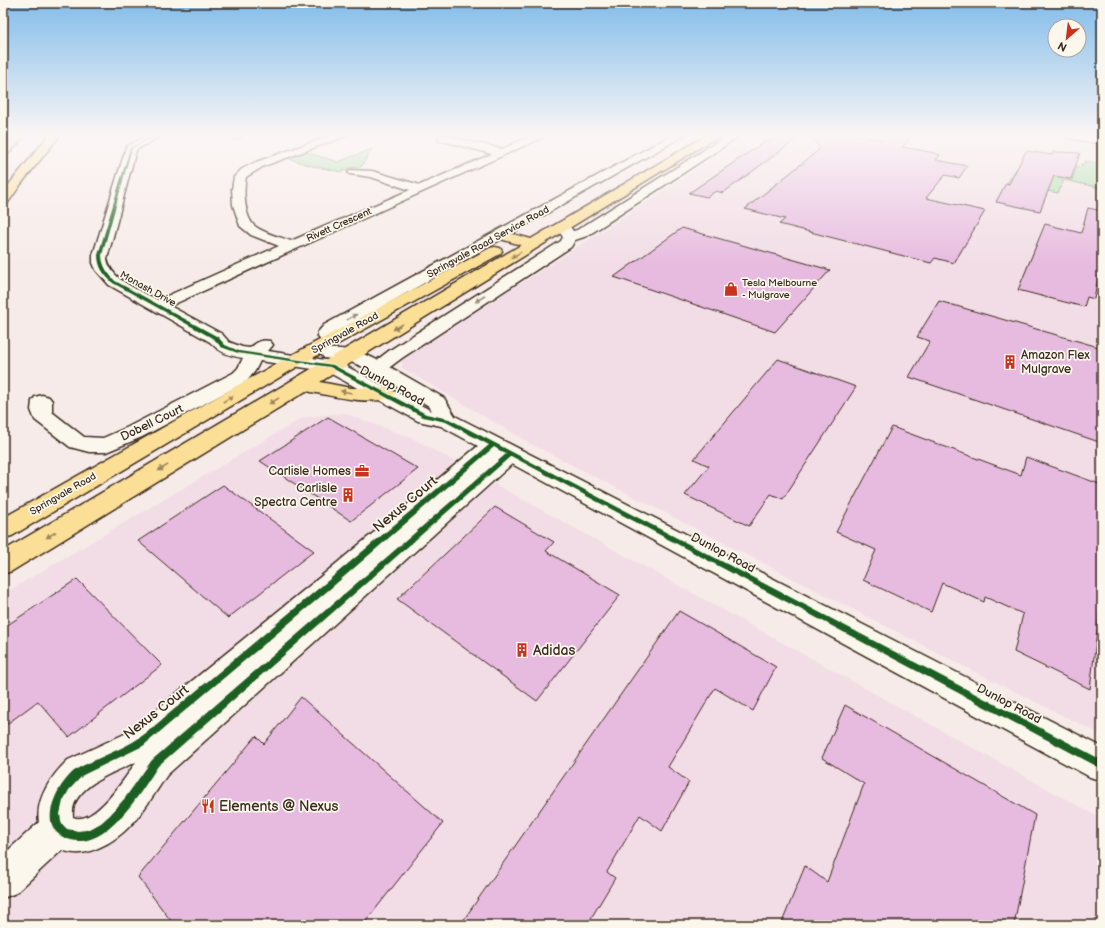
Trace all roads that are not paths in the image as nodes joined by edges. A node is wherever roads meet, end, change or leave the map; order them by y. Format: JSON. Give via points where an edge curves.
{"nodes":[{"id":1,"x":19,"y":178,"type":"edge"},
{"id":2,"x":122,"y":178,"type":"edge"},
{"id":3,"x":239,"y":178,"type":"edge"},
{"id":4,"x":386,"y":178,"type":"edge"},
{"id":5,"x":445,"y":178,"type":"edge"},
{"id":6,"x":612,"y":178,"type":"edge"},
{"id":7,"x":618,"y":178,"type":"edge"},
{"id":8,"x":644,"y":178,"type":"edge"},
{"id":9,"x":668,"y":178,"type":"edge"},
{"id":10,"x":16,"y":182,"type":"junction"},
{"id":11,"x":420,"y":189,"type":"junction"},
{"id":12,"x":3,"y":201,"type":"edge"},
{"id":13,"x":614,"y":212,"type":"junction"},
{"id":14,"x":587,"y":213,"type":"junction"},
{"id":15,"x":3,"y":216,"type":"edge"},
{"id":16,"x":567,"y":232,"type":"junction"},
{"id":17,"x":509,"y":237,"type":"junction"},
{"id":18,"x":534,"y":245,"type":"junction"},
{"id":19,"x":292,"y":246,"type":"junction"},
{"id":20,"x":157,"y":306,"type":"junction"},
{"id":21,"x":414,"y":317,"type":"junction"},
{"id":22,"x":452,"y":317,"type":"junction"},
{"id":23,"x":259,"y":350,"type":"junction"},
{"id":24,"x":304,"y":356,"type":"junction"},
{"id":25,"x":340,"y":361,"type":"junction"},
{"id":26,"x":378,"y":368,"type":"junction"},
{"id":27,"x":302,"y":384,"type":"junction"},
{"id":28,"x":385,"y":394,"type":"junction"},
{"id":29,"x":42,"y":401,"type":"dead end"},
{"id":30,"x":447,"y":420,"type":"junction"},
{"id":31,"x":502,"y":449,"type":"junction"},
{"id":32,"x":3,"y":529,"type":"edge"},
{"id":33,"x":3,"y":564,"type":"edge"},
{"id":34,"x":271,"y":648,"type":"junction"},
{"id":35,"x":1102,"y":765,"type":"edge"},
{"id":36,"x":59,"y":828,"type":"junction"},
{"id":37,"x":3,"y":880,"type":"edge"}],
"edges":[{"from":1,"to":10,"type":"highway"},
{"from":2,"to":20,"type":"street","name":"Monash Drive","via":[[99,260],[106,275],[114,282]]},
{"from":3,"to":19,"type":"street","via":[[241,216],[244,223],[250,230]]},
{"from":4,"to":11,"type":"street"},
{"from":5,"to":11,"type":"street","name":"Rivett Crescent"},
{"from":6,"to":17,"type":"street","name":"Springvale Road Service Road"},
{"from":7,"to":17,"type":"highway","name":"Springvale Road"},
{"from":8,"to":14,"type":"highway","name":"Springvale Road"},
{"from":9,"to":13,"type":"street","name":"Springvale Road"},
{"from":10,"to":12,"type":"highway"},
{"from":10,"to":15,"type":"highway"},
{"from":11,"to":19,"type":"street","name":"Rivett Crescent"},
{"from":13,"to":14,"type":"street","name":"Springvale Road"},
{"from":13,"to":16,"type":"street","name":"Springvale Road","via":[[582,233]]},
{"from":14,"to":16,"type":"highway","name":"Springvale Road"},
{"from":16,"to":18,"type":"highway","name":"Springvale Road"},
{"from":16,"to":22,"type":"street","name":"Springvale Road","one_way":true,"via":[[566,244]]},
{"from":17,"to":18,"type":"highway"},
{"from":24,"to":17,"type":"highway","name":"Springvale Road","one_way":true},
{"from":18,"to":21,"type":"highway","name":"Springvale Road","one_way":true},
{"from":19,"to":20,"type":"street","name":"Rivett Crescent"},
{"from":20,"to":23,"type":"street","name":"Monash Drive","via":[[216,338],[222,346],[231,350]]},
{"from":21,"to":22,"type":"street"},
{"from":21,"to":25,"type":"highway","name":"Springvale Road","one_way":true},
{"from":22,"to":26,"type":"street","name":"Springvale Road"},
{"from":23,"to":24,"type":"street","name":"Monash Drive"},
{"from":23,"to":29,"type":"street","name":"Dobell Court","via":[[240,377],[136,432],[106,444],[90,446],[76,442],[42,415]]},
{"from":24,"to":25,"type":"street","name":"Monash Drive"},
{"from":32,"to":24,"type":"highway","name":"Springvale Road","one_way":true},
{"from":25,"to":26,"type":"street","name":"Dunlop Road","via":[[360,359]]},
{"from":25,"to":27,"type":"highway","name":"Springvale Road"},
{"from":25,"to":28,"type":"street","name":"Dunlop Road"},
{"from":26,"to":30,"type":"street","name":"Dunlop Road","via":[[437,402]]},
{"from":28,"to":27,"type":"highway","one_way":true,"via":[[351,394]]},
{"from":27,"to":33,"type":"highway","name":"Springvale Road","one_way":true},
{"from":28,"to":30,"type":"street","name":"Dunlop Road","via":[[425,416]]},
{"from":30,"to":31,"type":"street","name":"Dunlop Road"},
{"from":31,"to":34,"type":"street","name":"Nexus Court"},
{"from":31,"to":35,"type":"street","name":"Dunlop Road"},
{"from":34,"to":36,"type":"street","name":"Nexus Court","via":[[140,743],[80,772],[62,792],[57,804]]},
{"from":34,"to":36,"type":"street","name":"Nexus Court","via":[[155,764],[111,821],[95,832],[81,836],[68,835]]},
{"from":36,"to":37,"type":"street"}]}
